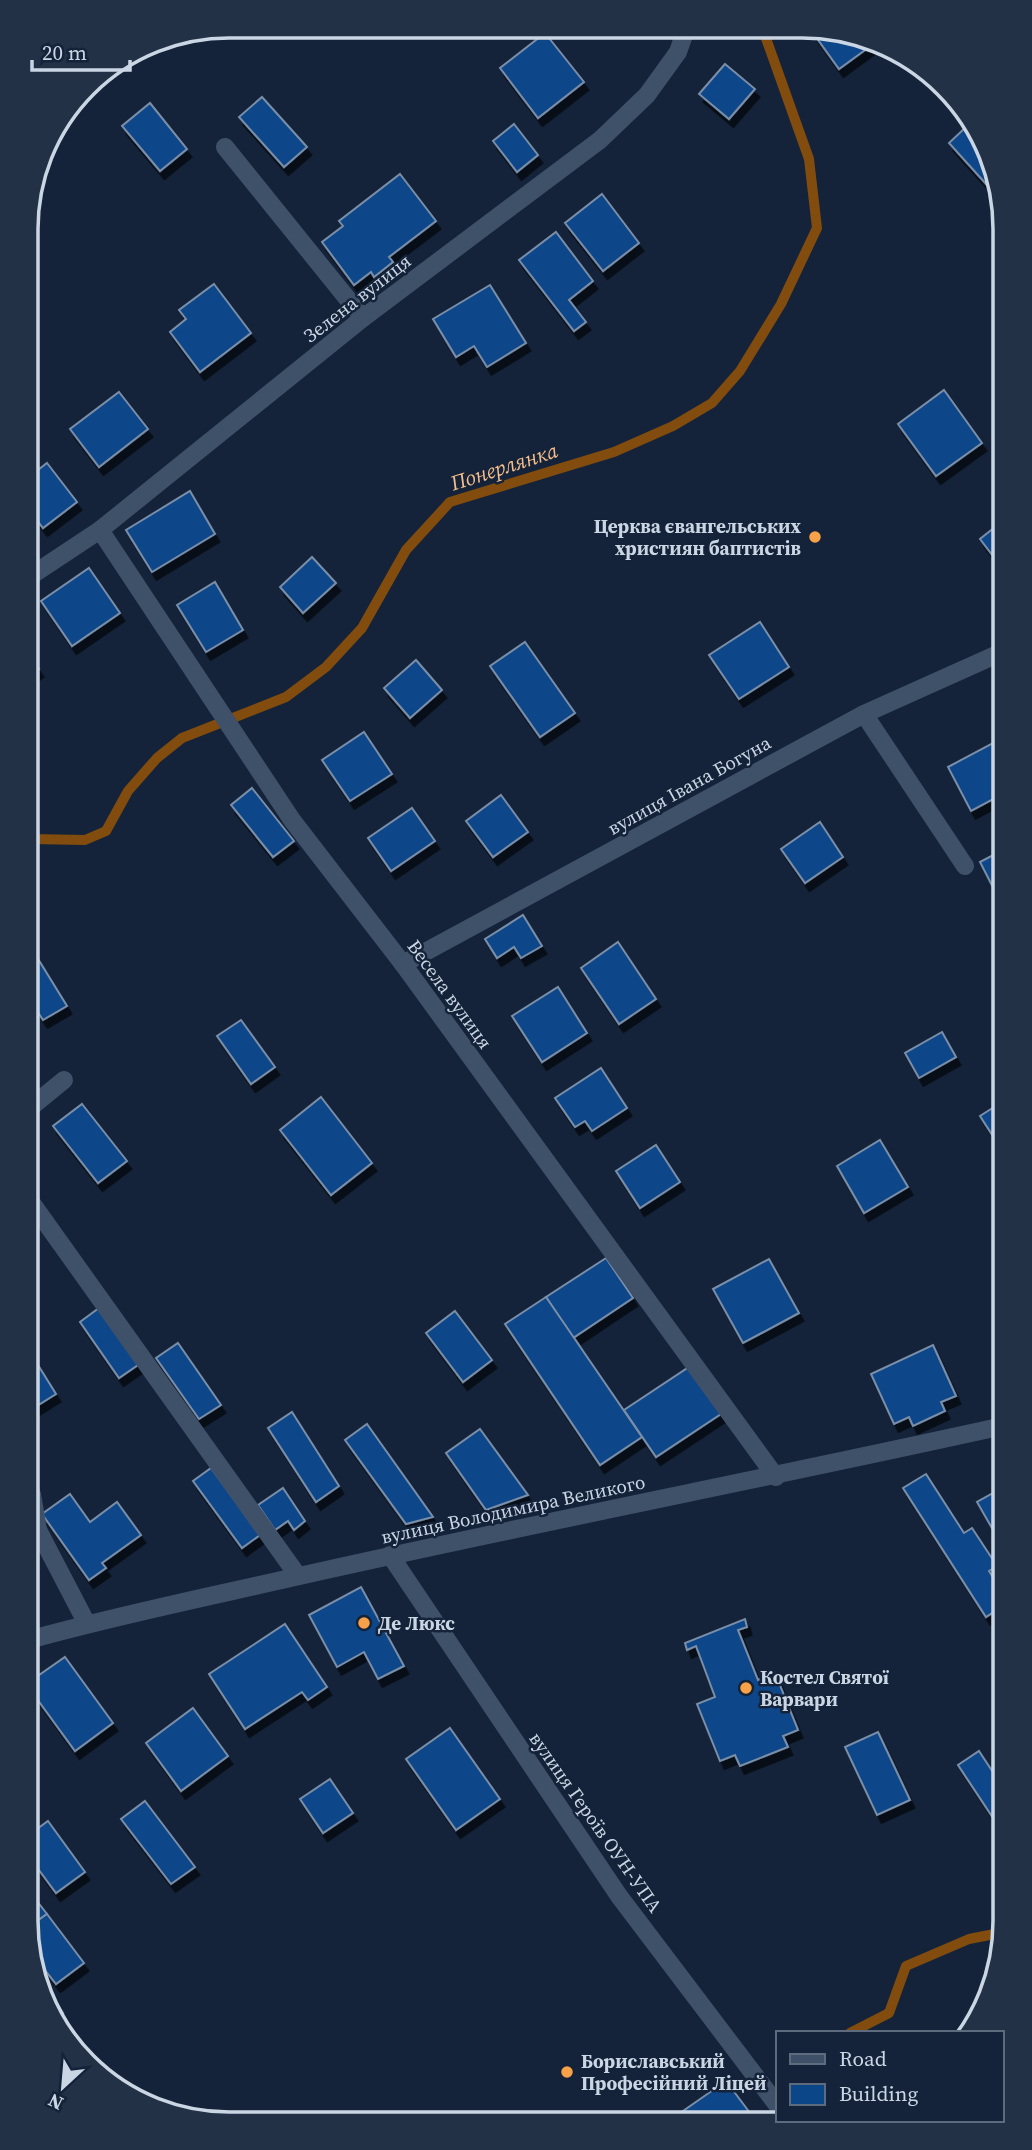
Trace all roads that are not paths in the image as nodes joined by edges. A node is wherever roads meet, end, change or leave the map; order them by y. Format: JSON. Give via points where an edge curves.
{"nodes":[{"id":1,"x":683,"y":39,"type":"edge"},
{"id":2,"x":226,"y":147,"type":"dead end"},
{"id":3,"x":363,"y":318,"type":"junction"},
{"id":4,"x":100,"y":530,"type":"junction"},
{"id":5,"x":39,"y":571,"type":"edge"},
{"id":6,"x":993,"y":656,"type":"edge"},
{"id":7,"x":864,"y":714,"type":"junction"},
{"id":8,"x":965,"y":866,"type":"dead end"},
{"id":9,"x":403,"y":964,"type":"junction"},
{"id":10,"x":64,"y":1080,"type":"dead end"},
{"id":11,"x":38,"y":1101,"type":"edge"},
{"id":12,"x":38,"y":1212,"type":"edge"},
{"id":13,"x":993,"y":1428,"type":"edge"},
{"id":14,"x":776,"y":1477,"type":"junction"},
{"id":15,"x":38,"y":1530,"type":"edge"},
{"id":16,"x":390,"y":1555,"type":"junction"},
{"id":17,"x":298,"y":1576,"type":"junction"},
{"id":18,"x":87,"y":1624,"type":"junction"},
{"id":19,"x":38,"y":1637,"type":"edge"},
{"id":20,"x":776,"y":2103,"type":"edge"}],
"edges":[{"from":1,"to":3,"type":"street","name":"Зелена вулиця","via":[[647,95],[600,140]]},
{"from":2,"to":3,"type":"street"},
{"from":3,"to":4,"type":"street","name":"Зелена вулиця"},
{"from":4,"to":5,"type":"street","name":"Зелена вулиця"},
{"from":4,"to":9,"type":"street","name":"Весела вулиця","via":[[292,820]]},
{"from":6,"to":7,"type":"street","name":"вулиця Івана Богуна"},
{"from":7,"to":8,"type":"street"},
{"from":7,"to":9,"type":"street","name":"вулиця Івана Богуна"},
{"from":9,"to":14,"type":"street","name":"Весела вулиця"},
{"from":10,"to":11,"type":"street"},
{"from":12,"to":17,"type":"street"},
{"from":13,"to":14,"type":"street","name":"вулиця Володимира Великого"},
{"from":14,"to":16,"type":"street","name":"вулиця Володимира Великого"},
{"from":15,"to":18,"type":"street"},
{"from":16,"to":17,"type":"street","name":"вулиця Володимира Великого"},
{"from":16,"to":20,"type":"street","name":"вулиця Героїв ОУН-УПА","via":[[619,1896]]},
{"from":17,"to":18,"type":"street","name":"вулиця Володимира Великого"},
{"from":18,"to":19,"type":"street","name":"вулиця Володимира Великого"}]}
